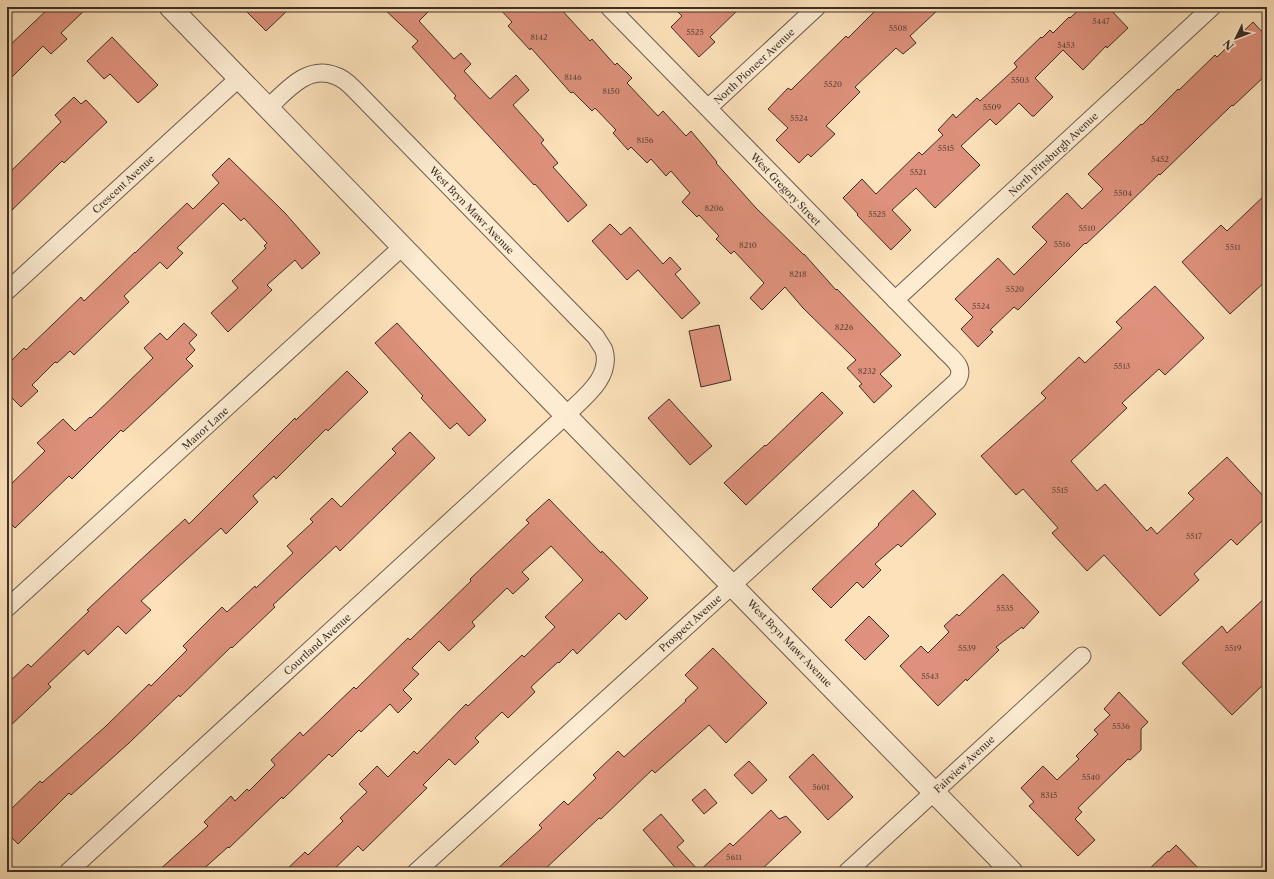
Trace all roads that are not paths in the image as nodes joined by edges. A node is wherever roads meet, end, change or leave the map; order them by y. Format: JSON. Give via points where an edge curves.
{"nodes":[{"id":1,"x":170,"y":7,"type":"edge"},
{"id":2,"x":610,"y":7,"type":"edge"},
{"id":3,"x":817,"y":7,"type":"edge"},
{"id":4,"x":1212,"y":7,"type":"edge"},
{"id":5,"x":239,"y":78,"type":"junction"},
{"id":6,"x":268,"y":108,"type":"junction"},
{"id":7,"x":708,"y":108,"type":"junction"},
{"id":8,"x":402,"y":247,"type":"junction"},
{"id":9,"x":7,"y":291,"type":"edge"},
{"id":10,"x":895,"y":300,"type":"junction"},
{"id":11,"x":961,"y":372,"type":"joint"},
{"id":12,"x":566,"y":415,"type":"junction"},
{"id":13,"x":732,"y":585,"type":"junction"},
{"id":14,"x":7,"y":608,"type":"edge"},
{"id":15,"x":1082,"y":656,"type":"dead end"},
{"id":16,"x":935,"y":792,"type":"junction"},
{"id":17,"x":68,"y":872,"type":"edge"},
{"id":18,"x":416,"y":872,"type":"edge"},
{"id":19,"x":847,"y":872,"type":"edge"},
{"id":20,"x":1012,"y":872,"type":"edge"}],
"edges":[{"from":1,"to":5,"type":"street","name":"West Bryn Mawr Avenue"},
{"from":2,"to":7,"type":"street","name":"West Gregory Street"},
{"from":3,"to":7,"type":"street","name":"North Pioneer Avenue"},
{"from":4,"to":10,"type":"street","name":"North Pittsburgh Avenue"},
{"from":5,"to":6,"type":"street","name":"West Bryn Mawr Avenue"},
{"from":5,"to":9,"type":"street","name":"Crescent Avenue"},
{"from":6,"to":8,"type":"street","name":"West Bryn Mawr Avenue"},
{"from":6,"to":12,"type":"street","name":"West Bryn Mawr Avenue","via":[[306,76],[324,72],[338,76],[354,89],[591,331],[604,350],[605,364],[602,375],[594,388]]},
{"from":7,"to":10,"type":"street","name":"West Gregory Street"},
{"from":8,"to":12,"type":"street","name":"West Bryn Mawr Avenue"},
{"from":8,"to":14,"type":"street","name":"Manor Lane"},
{"from":10,"to":11,"type":"street","name":"West Gregory Street","via":[[954,360]]},
{"from":11,"to":13,"type":"street","name":"Prospect Avenue","via":[[957,381]]},
{"from":12,"to":13,"type":"street","name":"West Bryn Mawr Avenue"},
{"from":12,"to":17,"type":"street","name":"Courtland Avenue"},
{"from":13,"to":16,"type":"street","name":"West Bryn Mawr Avenue"},
{"from":13,"to":18,"type":"street","name":"Prospect Avenue"},
{"from":15,"to":16,"type":"street","name":"Fairview Avenue"},
{"from":16,"to":19,"type":"street","name":"Fairview Avenue"},
{"from":16,"to":20,"type":"street","name":"West Bryn Mawr Avenue"}]}
